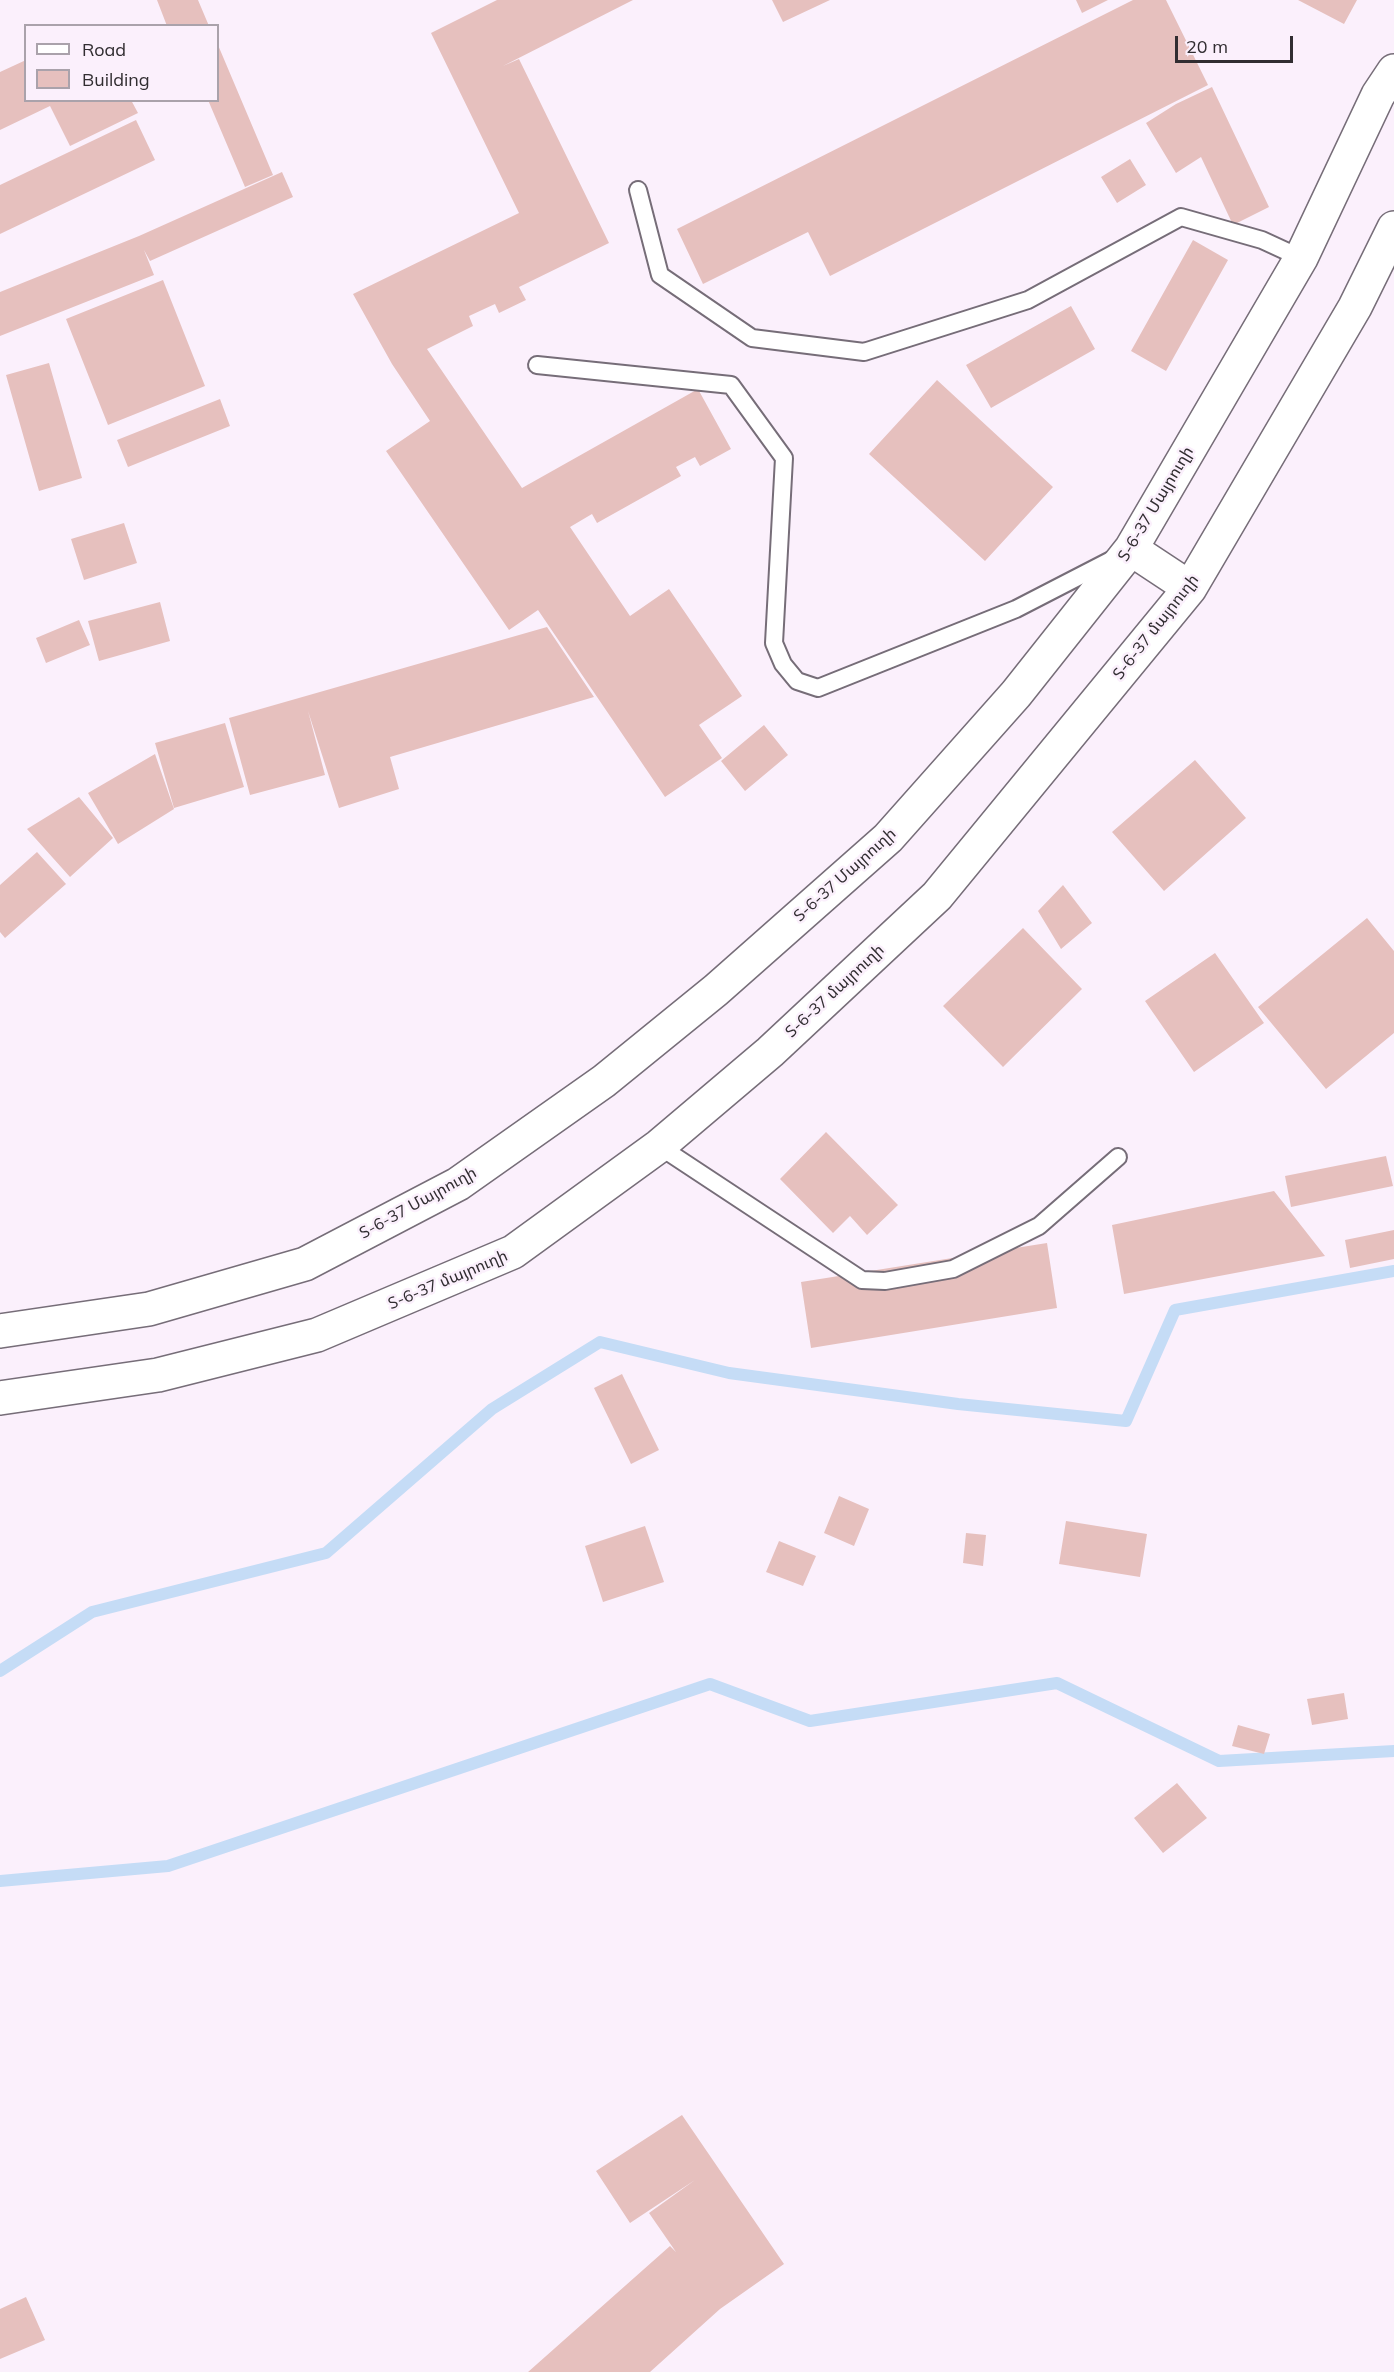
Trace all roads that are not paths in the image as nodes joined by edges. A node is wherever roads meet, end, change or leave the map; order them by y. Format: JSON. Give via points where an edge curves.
{"nodes":[{"id":1,"x":1394,"y":70,"type":"edge"},
{"id":2,"x":638,"y":190,"type":"dead end"},
{"id":3,"x":1394,"y":228,"type":"edge"},
{"id":4,"x":1301,"y":258,"type":"junction"},
{"id":5,"x":537,"y":365,"type":"dead end"},
{"id":6,"x":1131,"y":549,"type":"junction"},
{"id":7,"x":1190,"y":588,"type":"junction"},
{"id":8,"x":659,"y":1146,"type":"junction"},
{"id":9,"x":1118,"y":1157,"type":"dead end"},
{"id":10,"x":0,"y":1331,"type":"edge"},
{"id":11,"x":0,"y":1398,"type":"edge"}],
"edges":[{"from":1,"to":4,"type":"main road","name":"Տ-6-37 Մայրուղի","via":[[1378,95]]},
{"from":2,"to":4,"type":"lane","via":[[660,275],[752,338],[864,352],[1028,300],[1181,217],[1262,240]]},
{"from":3,"to":7,"type":"main road","name":"Տ-6-37 մայրուղի","via":[[1355,307]]},
{"from":4,"to":6,"type":"main road","name":"Տ-6-37 Մայրուղի"},
{"from":5,"to":6,"type":"lane","via":[[731,385],[784,458],[774,643],[783,664],[797,681],[818,688],[1016,609]]},
{"from":6,"to":7,"type":"main road"},
{"from":6,"to":10,"type":"main road","name":"Տ-6-37 Մայրուղի","via":[[1016,694],[888,838],[716,990],[604,1081],[458,1184],[304,1264],[149,1309]]},
{"from":7,"to":8,"type":"main road","name":"Տ-6-37 մայրուղի","via":[[937,896],[770,1052]]},
{"from":8,"to":9,"type":"lane","via":[[862,1280],[885,1281],[953,1269],[1040,1226]]},
{"from":8,"to":11,"type":"main road","name":"Տ-6-37 մայրուղի","via":[[513,1252],[318,1335],[158,1375]]}]}
